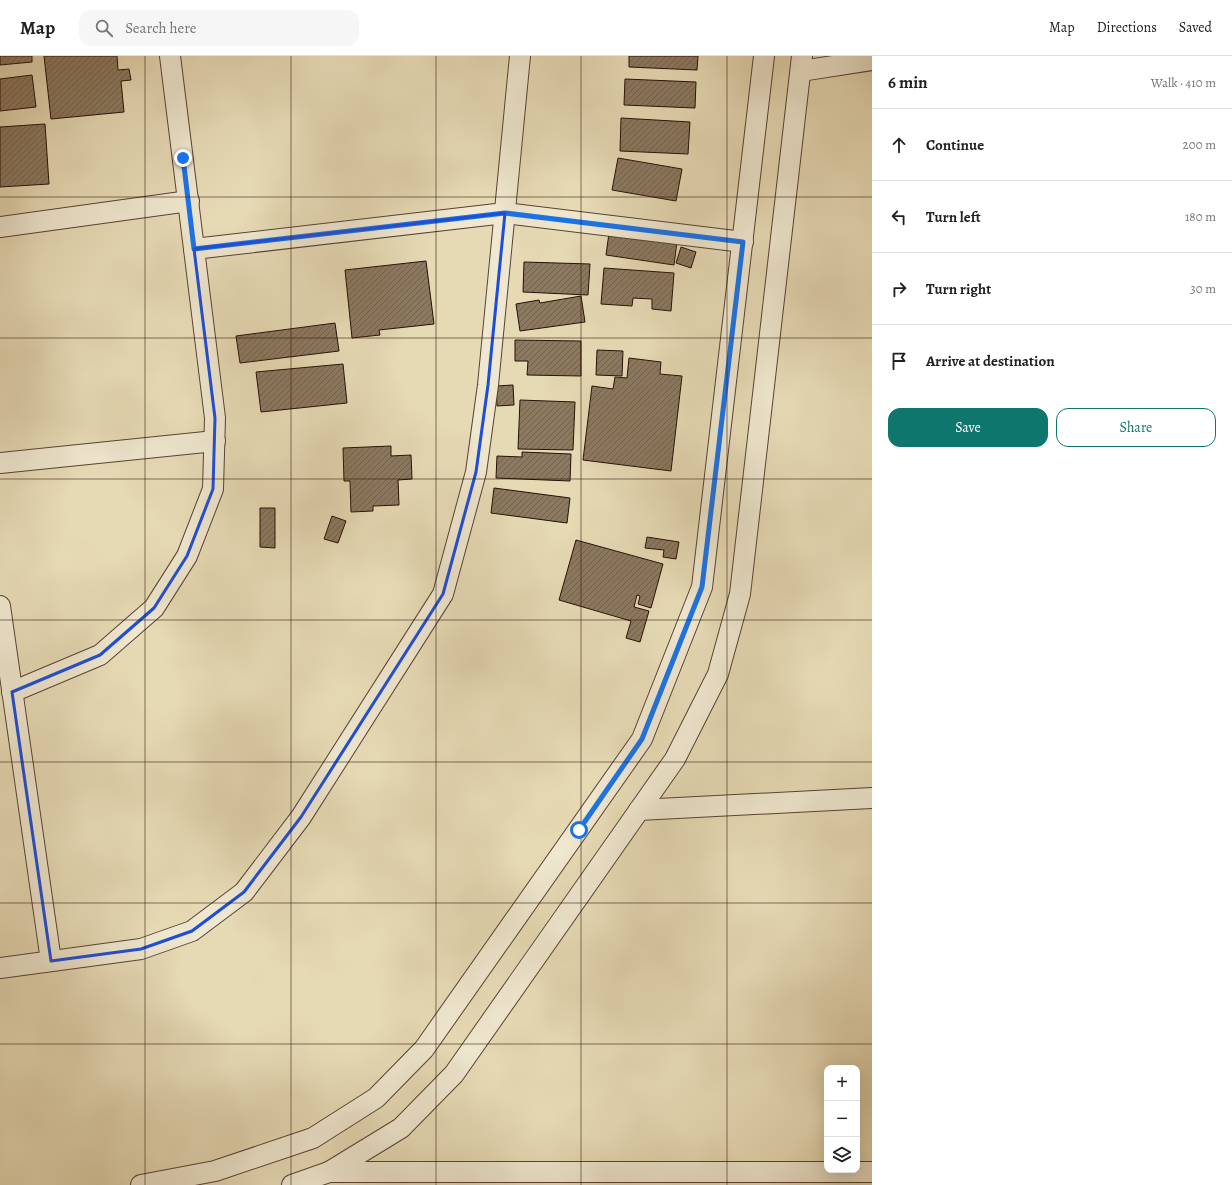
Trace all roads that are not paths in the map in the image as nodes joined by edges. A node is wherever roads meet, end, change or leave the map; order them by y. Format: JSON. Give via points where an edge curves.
{"nodes":[{"id":1,"x":170,"y":56,"type":"edge"},
{"id":2,"x":520,"y":56,"type":"edge"},
{"id":3,"x":764,"y":56,"type":"edge"},
{"id":4,"x":872,"y":60,"type":"edge"},
{"id":5,"x":802,"y":64,"type":"edge"},
{"id":6,"x":189,"y":201,"type":"junction"},
{"id":7,"x":505,"y":213,"type":"junction"},
{"id":8,"x":0,"y":227,"type":"edge"},
{"id":9,"x":743,"y":242,"type":"junction"},
{"id":10,"x":194,"y":249,"type":"junction"},
{"id":11,"x":215,"y":441,"type":"junction"},
{"id":12,"x":0,"y":463,"type":"edge"},
{"id":13,"x":0,"y":606,"type":"edge"},
{"id":14,"x":12,"y":692,"type":"junction"},
{"id":15,"x":872,"y":798,"type":"edge"},
{"id":16,"x":639,"y":810,"type":"junction"},
{"id":17,"x":51,"y":961,"type":"junction"},
{"id":18,"x":0,"y":968,"type":"edge"},
{"id":19,"x":329,"y":1172,"type":"junction"},
{"id":20,"x":872,"y":1172,"type":"edge"},
{"id":21,"x":203,"y":1180,"type":"edge"},
{"id":22,"x":141,"y":1185,"type":"edge"},
{"id":23,"x":292,"y":1185,"type":"edge"}],
"edges":[{"from":1,"to":6,"type":"street"},
{"from":2,"to":7,"type":"street"},
{"from":3,"to":9,"type":"street"},
{"from":4,"to":5,"type":"street"},
{"from":5,"to":16,"type":"street","via":[[740,594],[718,674],[675,759]]},
{"from":6,"to":8,"type":"street"},
{"from":6,"to":10,"type":"street"},
{"from":7,"to":9,"type":"street"},
{"from":7,"to":10,"type":"street"},
{"from":7,"to":17,"type":"street","via":[[488,385],[476,472],[443,594],[301,817],[244,892],[192,931],[141,949]]},
{"from":9,"to":21,"type":"street","via":[[702,587],[642,739],[424,1049],[376,1098],[313,1138],[215,1171]]},
{"from":10,"to":11,"type":"street","via":[[215,418]]},
{"from":11,"to":12,"type":"street"},
{"from":11,"to":14,"type":"street","via":[[213,489],[187,556],[154,608],[100,655]]},
{"from":13,"to":14,"type":"street"},
{"from":14,"to":17,"type":"street"},
{"from":15,"to":16,"type":"street"},
{"from":16,"to":19,"type":"street","via":[[454,1074],[401,1128]]},
{"from":17,"to":18,"type":"street"},
{"from":19,"to":20,"type":"street"},
{"from":19,"to":23,"type":"street"},
{"from":21,"to":22,"type":"street"}]}
